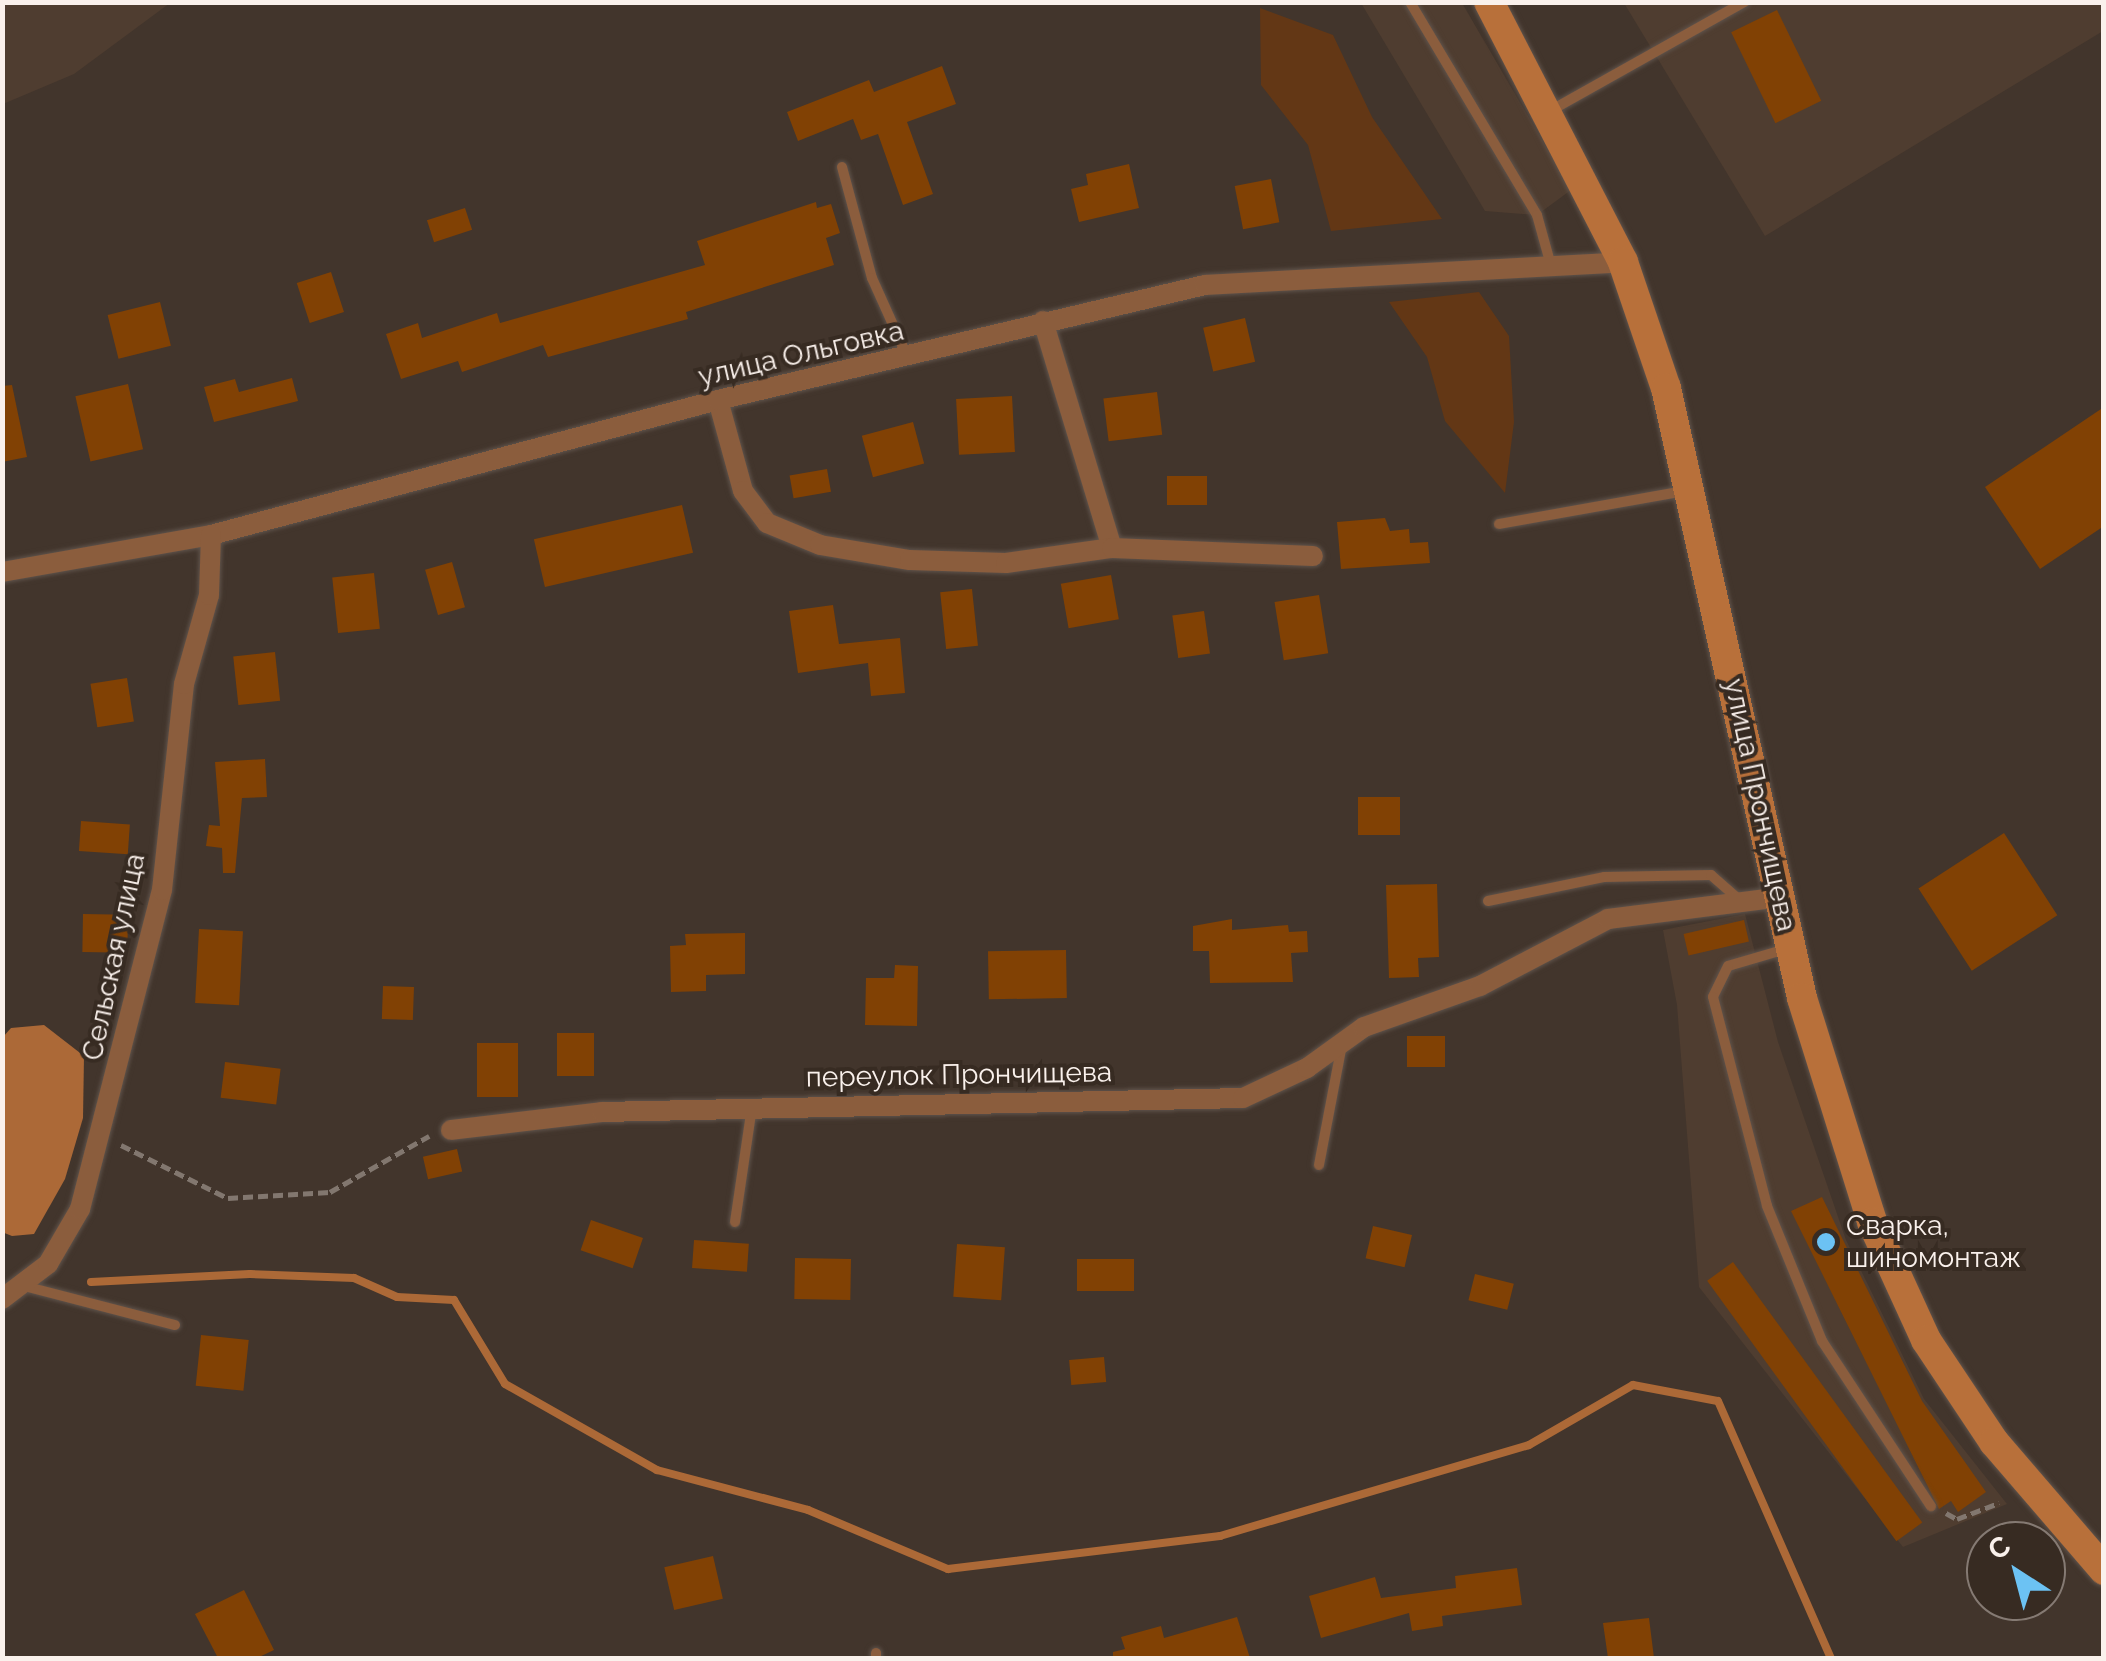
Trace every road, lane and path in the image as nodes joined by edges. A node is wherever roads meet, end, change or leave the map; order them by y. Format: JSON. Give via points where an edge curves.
{"nodes":[{"id":1,"x":1410,"y":2,"type":"edge"},
{"id":2,"x":1489,"y":2,"type":"edge"},
{"id":3,"x":1744,"y":2,"type":"edge"},
{"id":4,"x":1549,"y":111,"type":"junction"},
{"id":5,"x":842,"y":167,"type":"dead end"},
{"id":6,"x":1550,"y":262,"type":"junction"},
{"id":7,"x":1623,"y":262,"type":"junction"},
{"id":8,"x":1042,"y":321,"type":"junction"},
{"id":9,"x":908,"y":359,"type":"junction"},
{"id":10,"x":718,"y":400,"type":"junction"},
{"id":11,"x":1691,"y":490,"type":"junction"},
{"id":12,"x":1499,"y":524,"type":"dead end"},
{"id":13,"x":212,"y":536,"type":"junction"},
{"id":14,"x":1112,"y":548,"type":"junction"},
{"id":15,"x":1313,"y":556,"type":"dead end"},
{"id":16,"x":2,"y":572,"type":"edge"},
{"id":17,"x":1782,"y":897,"type":"junction"},
{"id":18,"x":1488,"y":901,"type":"dead end"},
{"id":19,"x":1742,"y":902,"type":"junction"},
{"id":20,"x":1791,"y":948,"type":"junction"},
{"id":21,"x":1342,"y":1042,"type":"junction"},
{"id":22,"x":752,"y":1106,"type":"junction"},
{"id":23,"x":451,"y":1130,"type":"joint"},
{"id":24,"x":121,"y":1145,"type":"dead end"},
{"id":25,"x":1319,"y":1165,"type":"dead end"},
{"id":26,"x":735,"y":1222,"type":"dead end"},
{"id":27,"x":24,"y":1286,"type":"junction"},
{"id":28,"x":2,"y":1298,"type":"edge"},
{"id":29,"x":175,"y":1325,"type":"dead end"},
{"id":30,"x":1999,"y":1502,"type":"dead end"},
{"id":31,"x":1931,"y":1506,"type":"joint"},
{"id":32,"x":2104,"y":1570,"type":"edge"}],
"edges":[{"from":1,"to":6,"type":"lane","via":[[1537,215]]},
{"from":2,"to":4,"type":"street","name":"улица Прончищева"},
{"from":3,"to":4,"type":"lane"},
{"from":4,"to":7,"type":"street","name":"улица Прончищева"},
{"from":5,"to":9,"type":"lane","via":[[872,278]]},
{"from":6,"to":7,"type":"street","name":"улица Ольговка"},
{"from":6,"to":8,"type":"street","name":"улица Ольговка","via":[[1205,286]]},
{"from":7,"to":11,"type":"street","name":"улица Прончищева","via":[[1666,388]]},
{"from":8,"to":9,"type":"street","name":"улица Ольговка"},
{"from":8,"to":14,"type":"street"},
{"from":9,"to":10,"type":"street","name":"улица Ольговка"},
{"from":10,"to":13,"type":"street","name":"улица Ольговка"},
{"from":10,"to":14,"type":"street","via":[[744,491],[767,523],[820,545],[910,560],[1006,562]]},
{"from":11,"to":12,"type":"lane"},
{"from":11,"to":17,"type":"street","name":"улица Прончищева"},
{"from":13,"to":16,"type":"street","name":"улица Ольговка"},
{"from":13,"to":27,"type":"street","name":"Сельская улица","via":[[209,595],[184,684],[162,890],[123,1052],[80,1210],[48,1264]]},
{"from":14,"to":15,"type":"street"},
{"from":17,"to":19,"type":"street","name":"переулок Прончищева"},
{"from":17,"to":20,"type":"street","name":"улица Прончищева"},
{"from":18,"to":19,"type":"lane","via":[[1604,877],[1711,875]]},
{"from":19,"to":21,"type":"street","name":"переулок Прончищева","via":[[1608,919],[1480,986],[1364,1027]]},
{"from":20,"to":31,"type":"lane","via":[[1728,966],[1712,997],[1767,1206],[1822,1341]]},
{"from":20,"to":32,"type":"street","name":"улица Прончищева","via":[[1872,1222],[1926,1340],[1994,1442]]},
{"from":21,"to":22,"type":"street","name":"переулок Прончищева","via":[[1243,1098]]},
{"from":21,"to":25,"type":"lane"},
{"from":22,"to":23,"type":"street","name":"переулок Прончищева","via":[[602,1112]]},
{"from":22,"to":26,"type":"lane"},
{"from":23,"to":24,"type":"path","via":[[330,1192],[228,1198]]},
{"from":27,"to":28,"type":"street","name":"Сельская улица"},
{"from":27,"to":29,"type":"lane"},
{"from":30,"to":31,"type":"path","via":[[1957,1519]]}]}
